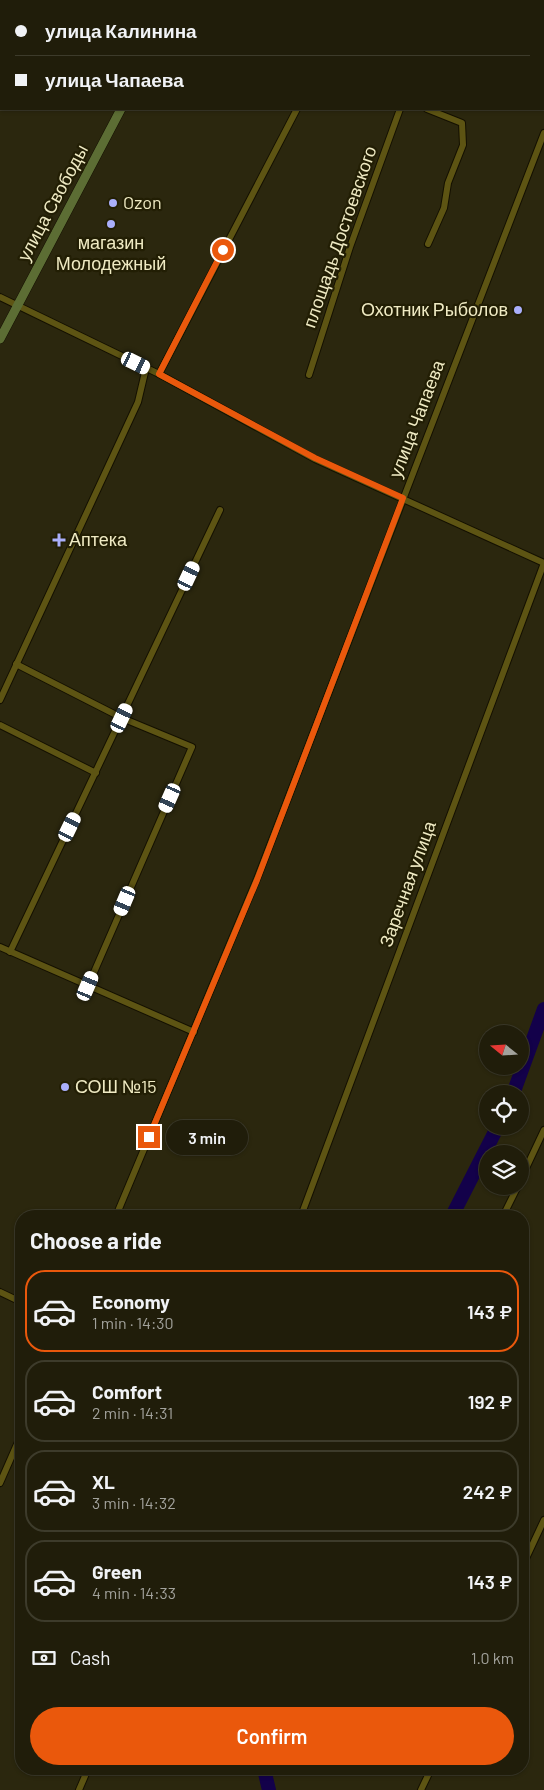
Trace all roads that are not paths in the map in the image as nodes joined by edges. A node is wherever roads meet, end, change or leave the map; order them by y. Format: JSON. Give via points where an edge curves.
{"nodes":[{"id":1,"x":120,"y":110,"type":"edge"},
{"id":2,"x":296,"y":110,"type":"edge"},
{"id":3,"x":400,"y":110,"type":"edge"},
{"id":4,"x":429,"y":110,"type":"edge"},
{"id":5,"x":544,"y":133,"type":"edge"},
{"id":6,"x":428,"y":244,"type":"dead end"},
{"id":7,"x":0,"y":297,"type":"edge"},
{"id":8,"x":18,"y":306,"type":"junction"},
{"id":9,"x":0,"y":339,"type":"edge"},
{"id":10,"x":146,"y":368,"type":"junction"},
{"id":11,"x":159,"y":374,"type":"junction"},
{"id":12,"x":309,"y":375,"type":"dead end"},
{"id":13,"x":403,"y":498,"type":"junction"},
{"id":14,"x":220,"y":510,"type":"dead end"},
{"id":15,"x":544,"y":563,"type":"edge"},
{"id":16,"x":16,"y":664,"type":"junction"},
{"id":17,"x":0,"y":700,"type":"edge"},
{"id":18,"x":122,"y":718,"type":"junction"},
{"id":19,"x":0,"y":725,"type":"edge"},
{"id":20,"x":96,"y":773,"type":"junction"},
{"id":21,"x":0,"y":947,"type":"edge"},
{"id":22,"x":10,"y":952,"type":"junction"},
{"id":23,"x":88,"y":986,"type":"junction"},
{"id":24,"x":194,"y":1032,"type":"junction"},
{"id":25,"x":544,"y":1130,"type":"edge"},
{"id":26,"x":529,"y":1162,"type":"edge"},
{"id":27,"x":514,"y":1195,"type":"edge"},
{"id":28,"x":119,"y":1210,"type":"edge"},
{"id":29,"x":302,"y":1210,"type":"edge"},
{"id":30,"x":506,"y":1210,"type":"edge"},
{"id":31,"x":0,"y":1292,"type":"edge"},
{"id":32,"x":15,"y":1299,"type":"edge"},
{"id":33,"x":15,"y":1449,"type":"edge"},
{"id":34,"x":0,"y":1483,"type":"edge"},
{"id":35,"x":544,"y":1520,"type":"edge"},
{"id":36,"x":529,"y":1552,"type":"edge"},
{"id":37,"x":85,"y":1775,"type":"edge"},
{"id":38,"x":428,"y":1775,"type":"edge"},
{"id":39,"x":79,"y":1790,"type":"edge"},
{"id":40,"x":421,"y":1790,"type":"edge"}],
"edges":[{"from":1,"to":8,"type":"main road","name":"улица Свободы"},
{"from":2,"to":11,"type":"street"},
{"from":3,"to":12,"type":"street","name":"площадь Достоевского","via":[[350,247]]},
{"from":4,"to":6,"type":"street","via":[[462,124],[463,145],[448,183],[444,208]]},
{"from":5,"to":13,"type":"street","name":"улица Чапаева"},
{"from":7,"to":8,"type":"street"},
{"from":8,"to":9,"type":"main road","name":"улица Свободы"},
{"from":8,"to":10,"type":"street"},
{"from":10,"to":11,"type":"street"},
{"from":10,"to":16,"type":"street","via":[[138,402]]},
{"from":11,"to":13,"type":"street","via":[[315,458]]},
{"from":13,"to":15,"type":"street"},
{"from":13,"to":24,"type":"street","name":"улица Чапаева","via":[[257,880]]},
{"from":14,"to":18,"type":"street"},
{"from":15,"to":29,"type":"street","name":"Заречная улица"},
{"from":16,"to":17,"type":"street"},
{"from":16,"to":18,"type":"street"},
{"from":18,"to":20,"type":"street"},
{"from":18,"to":23,"type":"street","via":[[192,748]]},
{"from":19,"to":20,"type":"street"},
{"from":20,"to":22,"type":"street"},
{"from":21,"to":22,"type":"street"},
{"from":22,"to":23,"type":"street"},
{"from":23,"to":24,"type":"street"},
{"from":24,"to":28,"type":"street","name":"улица Чапаева"},
{"from":25,"to":26,"type":"street"},
{"from":27,"to":30,"type":"street"},
{"from":31,"to":32,"type":"street"},
{"from":33,"to":34,"type":"street"},
{"from":35,"to":36,"type":"street"},
{"from":37,"to":39,"type":"street"},
{"from":38,"to":40,"type":"street"}]}
